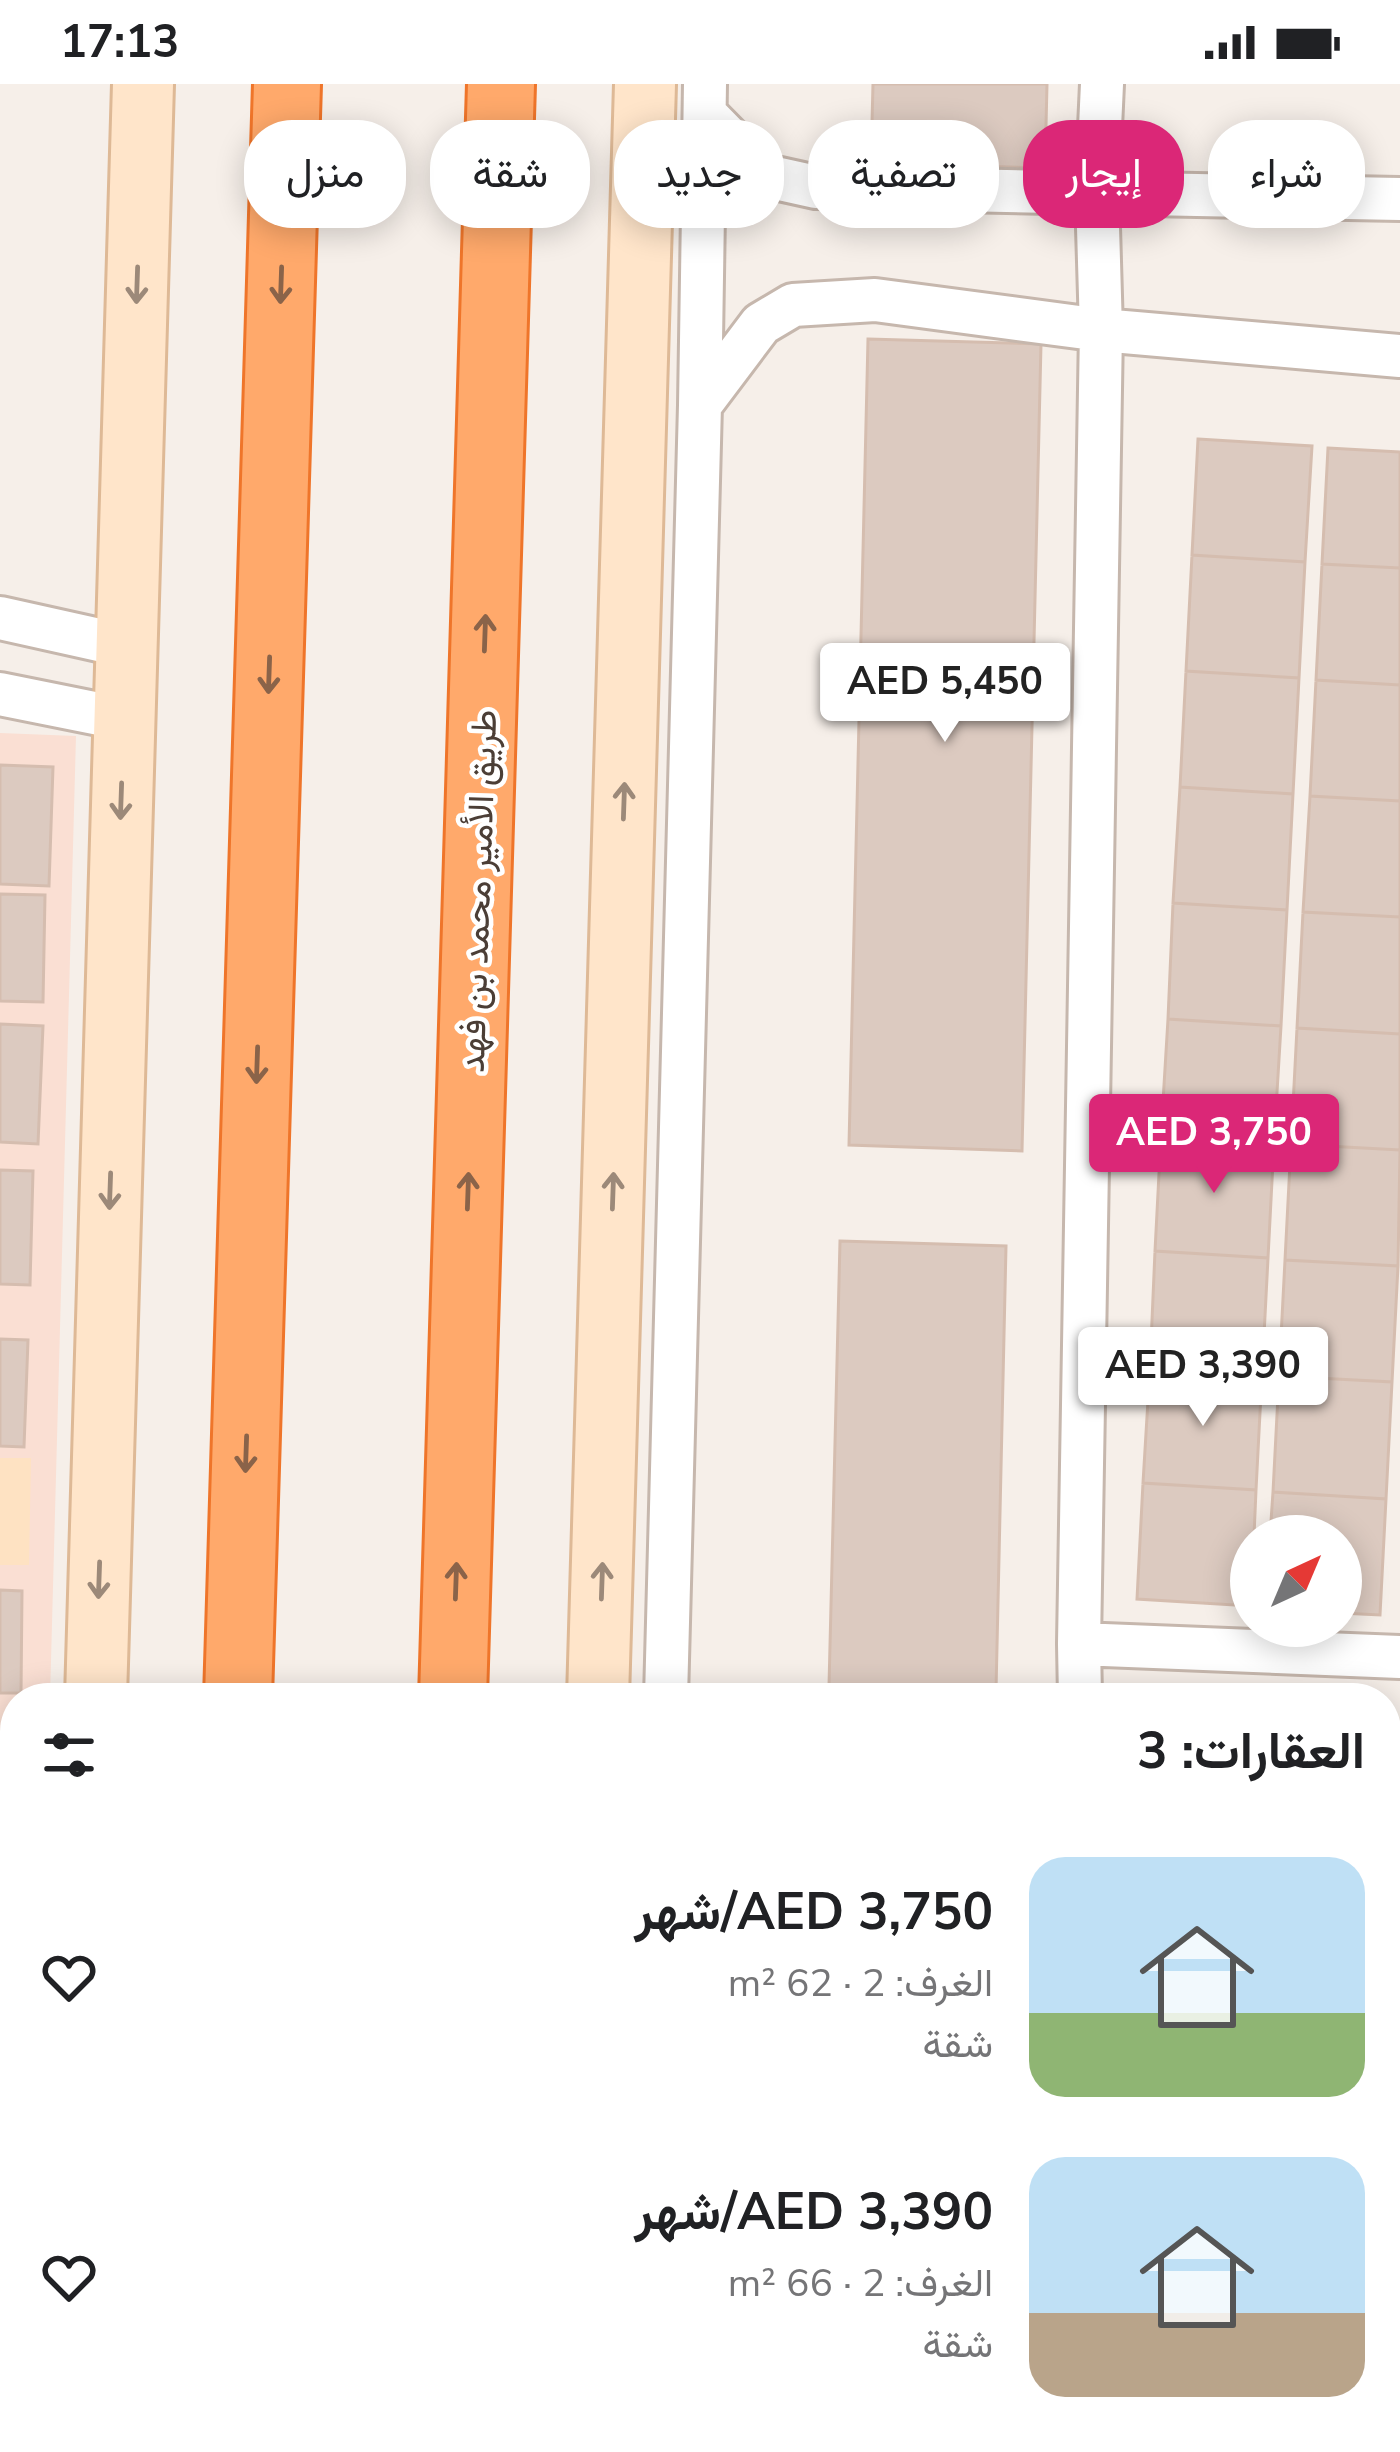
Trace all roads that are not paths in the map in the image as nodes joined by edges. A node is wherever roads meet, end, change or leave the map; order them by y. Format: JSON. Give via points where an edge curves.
{"nodes":[{"id":1,"x":143,"y":84,"type":"edge"},
{"id":2,"x":286,"y":84,"type":"edge"},
{"id":3,"x":501,"y":84,"type":"edge"},
{"id":4,"x":645,"y":84,"type":"edge"},
{"id":5,"x":1102,"y":84,"type":"edge"},
{"id":6,"x":705,"y":99,"type":"edge"},
{"id":7,"x":1100,"y":120,"type":"edge"},
{"id":8,"x":1023,"y":191,"type":"edge"},
{"id":9,"x":1184,"y":195,"type":"edge"},
{"id":10,"x":1400,"y":199,"type":"edge"},
{"id":11,"x":1098,"y":228,"type":"edge"},
{"id":12,"x":1101,"y":330,"type":"junction"},
{"id":13,"x":1400,"y":356,"type":"edge"},
{"id":14,"x":700,"y":405,"type":"junction"},
{"id":15,"x":0,"y":618,"type":"edge"},
{"id":16,"x":126,"y":646,"type":"junction"},
{"id":17,"x":0,"y":694,"type":"edge"},
{"id":18,"x":124,"y":719,"type":"junction"},
{"id":19,"x":1079,"y":1644,"type":"junction"},
{"id":20,"x":1400,"y":1657,"type":"edge"},
{"id":21,"x":95,"y":1683,"type":"edge"},
{"id":22,"x":238,"y":1683,"type":"edge"},
{"id":23,"x":452,"y":1683,"type":"edge"},
{"id":24,"x":598,"y":1683,"type":"edge"},
{"id":25,"x":666,"y":1683,"type":"edge"},
{"id":26,"x":1080,"y":1683,"type":"edge"}],
"edges":[{"from":1,"to":16,"type":"main road","one_way":true},
{"from":2,"to":22,"type":"highway","one_way":true},
{"from":23,"to":3,"type":"highway","name":"طريق الأمير محمد بن فهد","one_way":true},
{"from":24,"to":4,"type":"main road","one_way":true},
{"from":5,"to":7,"type":"street"},
{"from":6,"to":8,"type":"street","via":[[766,176],[816,187]]},
{"from":6,"to":14,"type":"street"},
{"from":9,"to":10,"type":"street"},
{"from":11,"to":12,"type":"street"},
{"from":12,"to":13,"type":"street"},
{"from":12,"to":14,"type":"street","via":[[875,300],[793,305],[761,324]]},
{"from":12,"to":19,"type":"street"},
{"from":14,"to":25,"type":"street"},
{"from":15,"to":16,"type":"street"},
{"from":16,"to":18,"type":"main road"},
{"from":17,"to":18,"type":"street"},
{"from":18,"to":21,"type":"main road","one_way":true},
{"from":19,"to":20,"type":"street"},
{"from":19,"to":26,"type":"street"}]}
